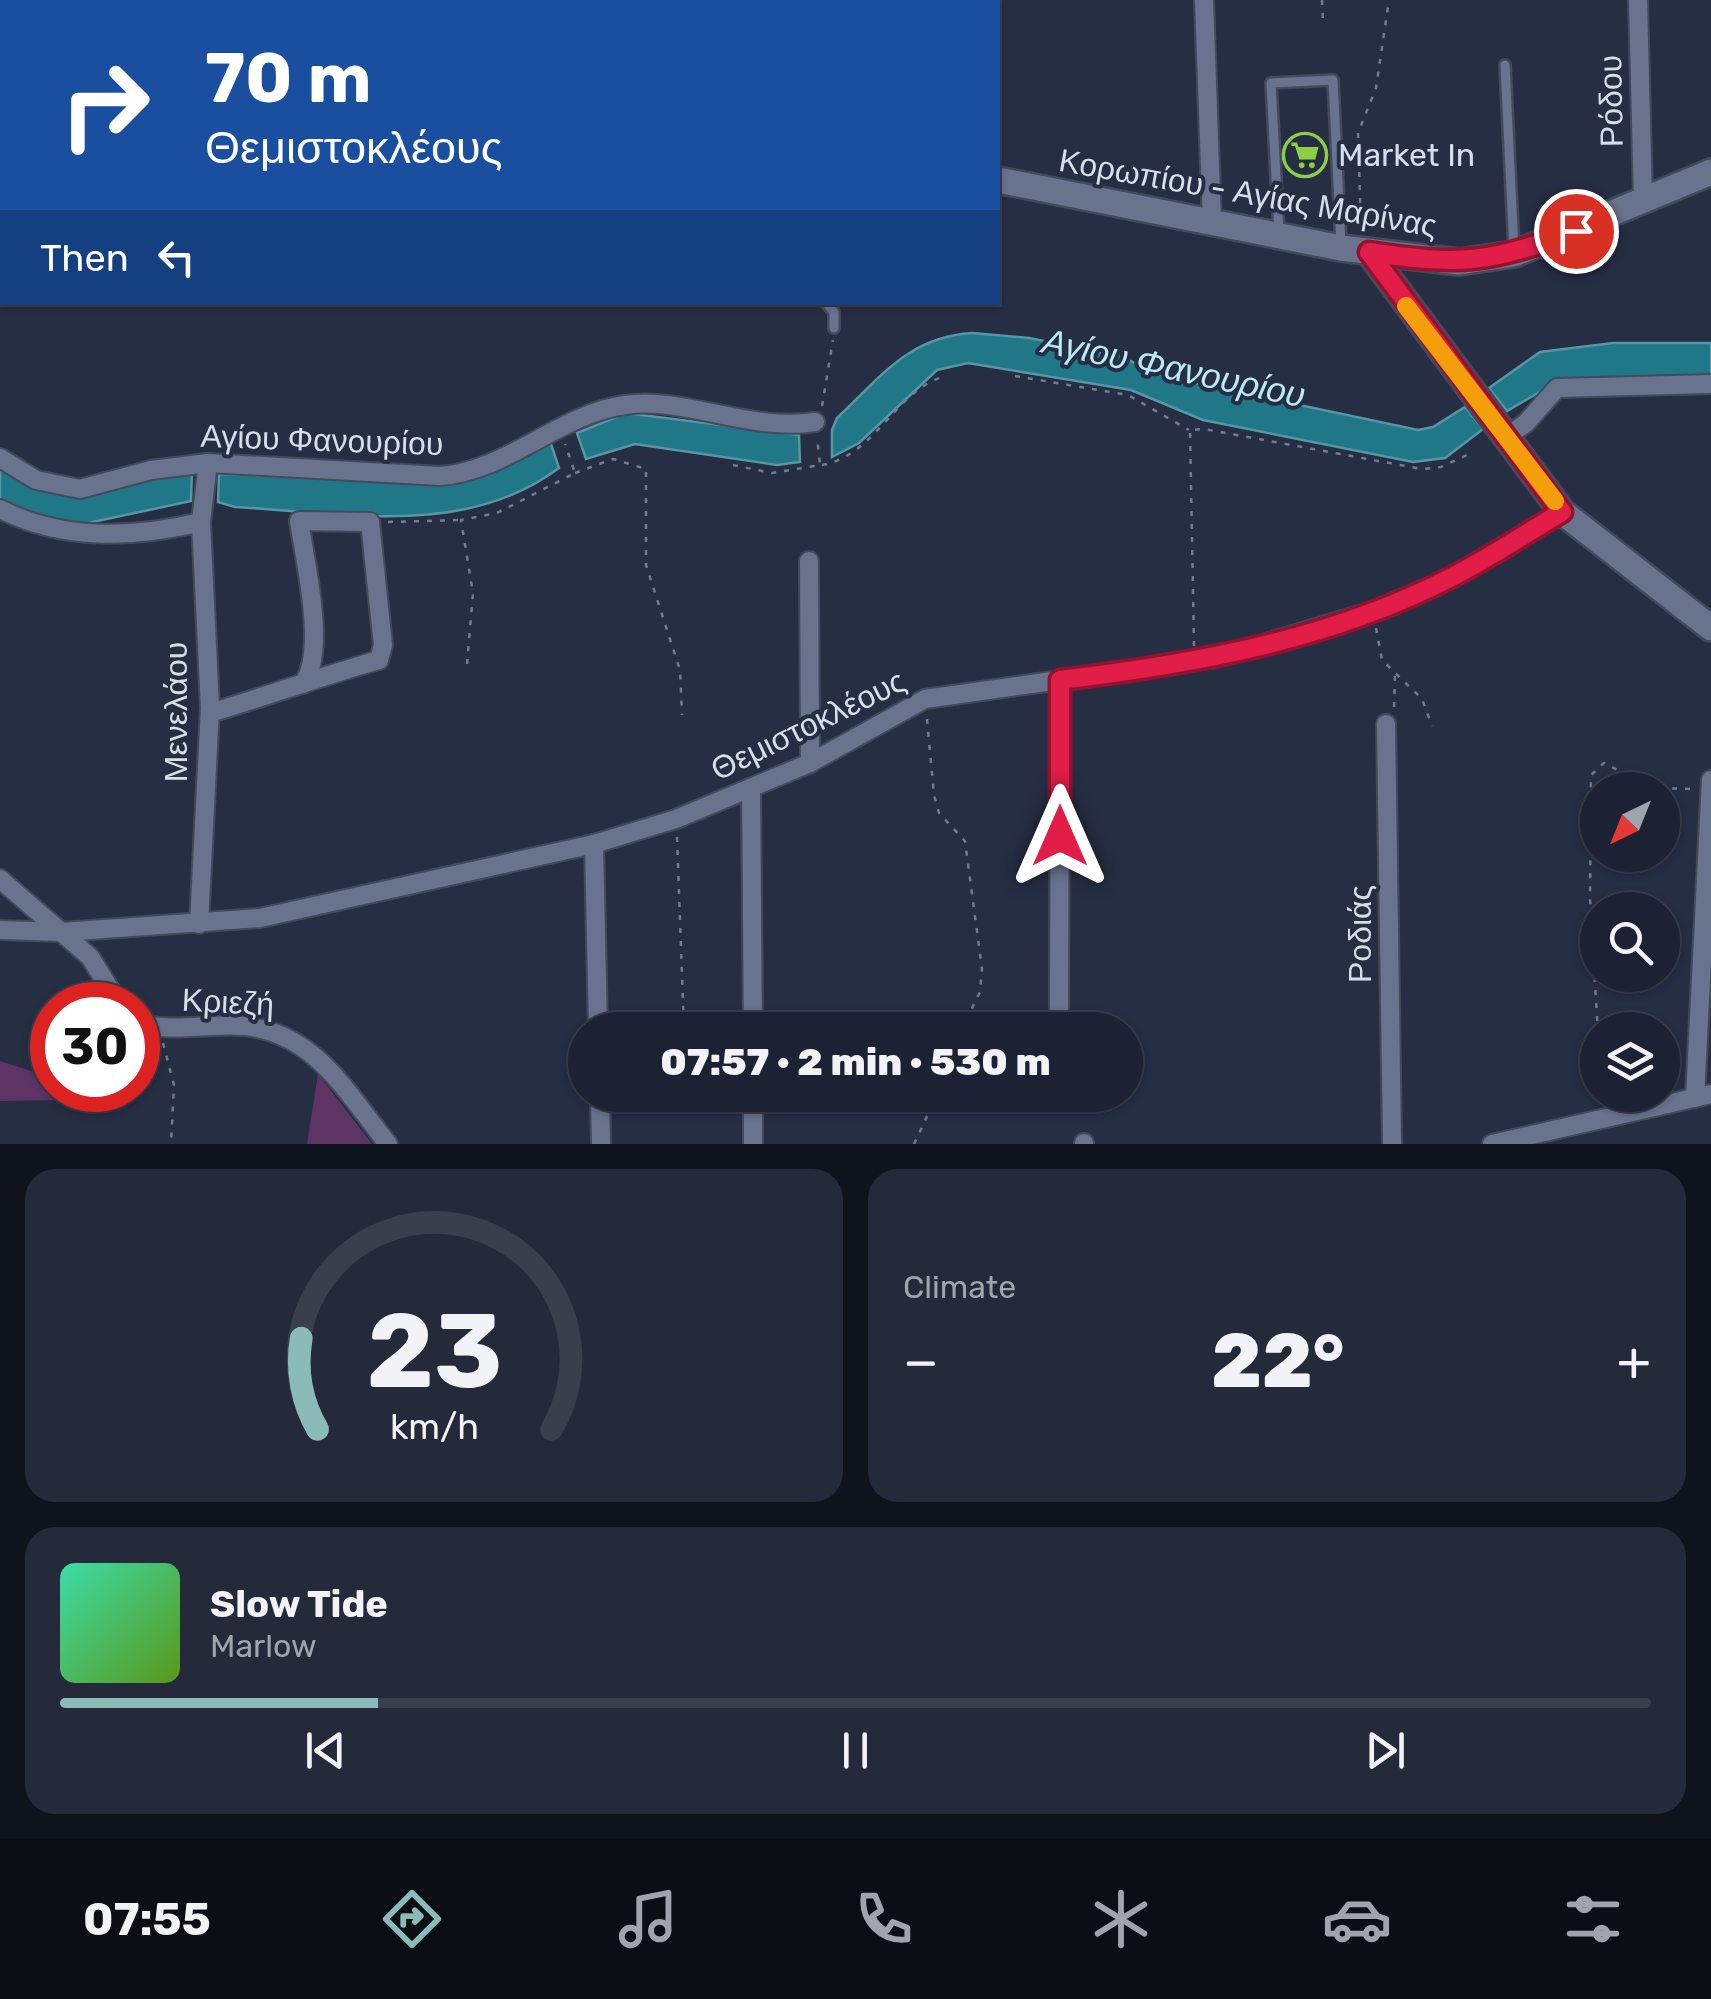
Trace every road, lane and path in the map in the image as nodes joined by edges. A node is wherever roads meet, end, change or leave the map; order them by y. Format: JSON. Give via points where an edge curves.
{"nodes":[{"id":1,"x":1204,"y":0,"type":"edge"},
{"id":2,"x":1322,"y":0,"type":"edge"},
{"id":3,"x":1389,"y":0,"type":"edge"},
{"id":4,"x":1638,"y":0,"type":"edge"},
{"id":5,"x":1323,"y":23,"type":"dead end"},
{"id":6,"x":1505,"y":64,"type":"dead end"},
{"id":7,"x":1711,"y":172,"type":"edge"},
{"id":8,"x":1000,"y":181,"type":"edge"},
{"id":9,"x":1643,"y":201,"type":"junction"},
{"id":10,"x":1212,"y":223,"type":"junction"},
{"id":11,"x":1279,"y":237,"type":"junction"},
{"id":12,"x":1356,"y":250,"type":"junction"},
{"id":13,"x":1514,"y":254,"type":"junction"},
{"id":14,"x":828,"y":305,"type":"edge"},
{"id":15,"x":834,"y":328,"type":"joint"},
{"id":16,"x":946,"y":376,"type":"dead end"},
{"id":17,"x":1015,"y":376,"type":"dead end"},
{"id":18,"x":1711,"y":384,"type":"edge"},
{"id":19,"x":815,"y":422,"type":"junction"},
{"id":20,"x":559,"y":428,"type":"junction"},
{"id":21,"x":1190,"y":430,"type":"junction"},
{"id":22,"x":1508,"y":436,"type":"junction"},
{"id":23,"x":1467,"y":456,"type":"dead end"},
{"id":24,"x":0,"y":458,"type":"edge"},
{"id":25,"x":733,"y":465,"type":"dead end"},
{"id":26,"x":820,"y":465,"type":"junction"},
{"id":27,"x":208,"y":468,"type":"junction"},
{"id":28,"x":575,"y":473,"type":"junction"},
{"id":29,"x":0,"y":509,"type":"edge"},
{"id":30,"x":1562,"y":512,"type":"junction"},
{"id":31,"x":461,"y":520,"type":"junction"},
{"id":32,"x":201,"y":522,"type":"junction"},
{"id":33,"x":370,"y":522,"type":"junction"},
{"id":34,"x":809,"y":560,"type":"dead end"},
{"id":35,"x":1373,"y":612,"type":"junction"},
{"id":36,"x":1711,"y":628,"type":"edge"},
{"id":37,"x":1194,"y":662,"type":"junction"},
{"id":38,"x":468,"y":664,"type":"dead end"},
{"id":39,"x":1060,"y":680,"type":"junction"},
{"id":40,"x":303,"y":684,"type":"junction"},
{"id":41,"x":925,"y":700,"type":"junction"},
{"id":42,"x":210,"y":713,"type":"junction"},
{"id":43,"x":682,"y":715,"type":"dead end"},
{"id":44,"x":1386,"y":724,"type":"dead end"},
{"id":45,"x":1432,"y":726,"type":"dead end"},
{"id":46,"x":810,"y":763,"type":"junction"},
{"id":47,"x":1711,"y":780,"type":"edge"},
{"id":48,"x":751,"y":789,"type":"junction"},
{"id":49,"x":1710,"y":792,"type":"edge"},
{"id":50,"x":676,"y":818,"type":"junction"},
{"id":51,"x":594,"y":844,"type":"junction"},
{"id":52,"x":0,"y":879,"type":"edge"},
{"id":53,"x":199,"y":924,"type":"junction"},
{"id":54,"x":0,"y":930,"type":"edge"},
{"id":55,"x":62,"y":932,"type":"junction"},
{"id":56,"x":106,"y":982,"type":"edge"},
{"id":57,"x":598,"y":1012,"type":"edge"},
{"id":58,"x":683,"y":1012,"type":"edge"},
{"id":59,"x":753,"y":1012,"type":"edge"},
{"id":60,"x":970,"y":1012,"type":"edge"},
{"id":61,"x":1059,"y":1012,"type":"edge"},
{"id":62,"x":1597,"y":1012,"type":"edge"},
{"id":63,"x":160,"y":1028,"type":"edge"},
{"id":64,"x":160,"y":1032,"type":"edge"},
{"id":65,"x":1703,"y":1096,"type":"edge"},
{"id":66,"x":600,"y":1112,"type":"edge"},
{"id":67,"x":753,"y":1112,"type":"edge"},
{"id":68,"x":929,"y":1112,"type":"edge"},
{"id":69,"x":170,"y":1144,"type":"edge"},
{"id":70,"x":388,"y":1144,"type":"edge"},
{"id":71,"x":601,"y":1144,"type":"edge"},
{"id":72,"x":752,"y":1144,"type":"edge"},
{"id":73,"x":914,"y":1144,"type":"edge"},
{"id":74,"x":1392,"y":1144,"type":"edge"},
{"id":75,"x":1492,"y":1144,"type":"edge"}],
"edges":[{"from":1,"to":10,"type":"street"},
{"from":2,"to":5,"type":"path"},
{"from":3,"to":12,"type":"path","via":[[1376,88],[1358,132]]},
{"from":4,"to":9,"type":"street","name":"Ρόδου"},
{"from":6,"to":13,"type":"lane"},
{"from":7,"to":9,"type":"main road","name":"Κορωπίου - Αγίας Μαρίνας"},
{"from":8,"to":10,"type":"main road","name":"Κορωπίου - Αγίας Μαρίνας"},
{"from":9,"to":13,"type":"main road","name":"Κορωπίου - Αγίας Μαρίνας"},
{"from":10,"to":11,"type":"main road","name":"Κορωπίου - Αγίας Μαρίνας"},
{"from":11,"to":12,"type":"main road","name":"Κορωπίου - Αγίας Μαρίνας"},
{"from":11,"to":12,"type":"lane","via":[[1271,83],[1333,80]]},
{"from":12,"to":13,"type":"main road","name":"Κορωπίου - Αγίας Μαρίνας","via":[[1459,262]]},
{"from":12,"to":22,"type":"main road"},
{"from":14,"to":15,"type":"lane"},
{"from":15,"to":19,"type":"path"},
{"from":16,"to":26,"type":"path","via":[[922,388],[859,450]]},
{"from":17,"to":21,"type":"path","via":[[1128,395]]},
{"from":18,"to":22,"type":"street","via":[[1557,388]]},
{"from":19,"to":20,"type":"street","name":"Αγίου Φανουρίου","via":[[785,426],[626,404]]},
{"from":19,"to":26,"type":"path"},
{"from":20,"to":27,"type":"street","name":"Αγίου Φανουρίου","via":[[456,475]]},
{"from":20,"to":28,"type":"path"},
{"from":21,"to":23,"type":"path","via":[[1422,469]]},
{"from":21,"to":37,"type":"path"},
{"from":22,"to":30,"type":"main road"},
{"from":24,"to":27,"type":"street","name":"Αγίου Φανουρίου","via":[[36,480],[80,490],[151,470]]},
{"from":25,"to":26,"type":"path","via":[[772,473]]},
{"from":27,"to":32,"type":"street","name":"Μενελάου"},
{"from":28,"to":31,"type":"path","via":[[497,513]]},
{"from":28,"to":43,"type":"path","via":[[613,460],[646,469],[646,566],[680,670]]},
{"from":29,"to":32,"type":"street","via":[[35,525],[93,534]]},
{"from":30,"to":35,"type":"street","name":"Θεμιστοκλέους","via":[[1451,578]]},
{"from":30,"to":36,"type":"main road"},
{"from":31,"to":33,"type":"path"},
{"from":31,"to":38,"type":"path","via":[[473,593]]},
{"from":32,"to":42,"type":"street","name":"Μενελάου"},
{"from":33,"to":40,"type":"street","via":[[382,656]]},
{"from":33,"to":40,"type":"street","via":[[299,521],[314,638],[312,672]]},
{"from":34,"to":46,"type":"street"},
{"from":35,"to":37,"type":"street","name":"Θεμιστοκλέους"},
{"from":35,"to":45,"type":"path","via":[[1382,660],[1422,700]]},
{"from":37,"to":39,"type":"street","name":"Θεμιστοκλέους"},
{"from":39,"to":41,"type":"street","name":"Θεμιστοκλέους"},
{"from":39,"to":61,"type":"street"},
{"from":40,"to":42,"type":"street"},
{"from":41,"to":46,"type":"street","name":"Θεμιστοκλέους"},
{"from":41,"to":60,"type":"path","via":[[934,795],[940,813],[965,841],[982,969]]},
{"from":42,"to":53,"type":"street","name":"Μενελάου"},
{"from":44,"to":74,"type":"street","name":"Ροδιάς"},
{"from":46,"to":48,"type":"street","name":"Θεμιστοκλέους"},
{"from":47,"to":49,"type":"street"},
{"from":48,"to":50,"type":"street","name":"Θεμιστοκλέους"},
{"from":48,"to":59,"type":"street"},
{"from":49,"to":62,"type":"path","via":[[1653,788],[1604,763],[1591,775]]},
{"from":49,"to":65,"type":"street"},
{"from":50,"to":51,"type":"street","name":"Θεμιστοκλέους"},
{"from":50,"to":58,"type":"path"},
{"from":51,"to":53,"type":"street","name":"Θεμιστοκλέους","via":[[260,918]]},
{"from":51,"to":57,"type":"street"},
{"from":52,"to":55,"type":"street"},
{"from":53,"to":55,"type":"street","name":"Θεμιστοκλέους"},
{"from":54,"to":55,"type":"street","name":"Θεμιστοκλέους"},
{"from":55,"to":56,"type":"street"},
{"from":63,"to":70,"type":"street","name":"Κριεζή","via":[[244,1026],[292,1037]]},
{"from":64,"to":69,"type":"path","via":[[174,1085]]},
{"from":65,"to":75,"type":"street"},
{"from":66,"to":71,"type":"street"},
{"from":67,"to":72,"type":"street"},
{"from":68,"to":73,"type":"path"}]}
